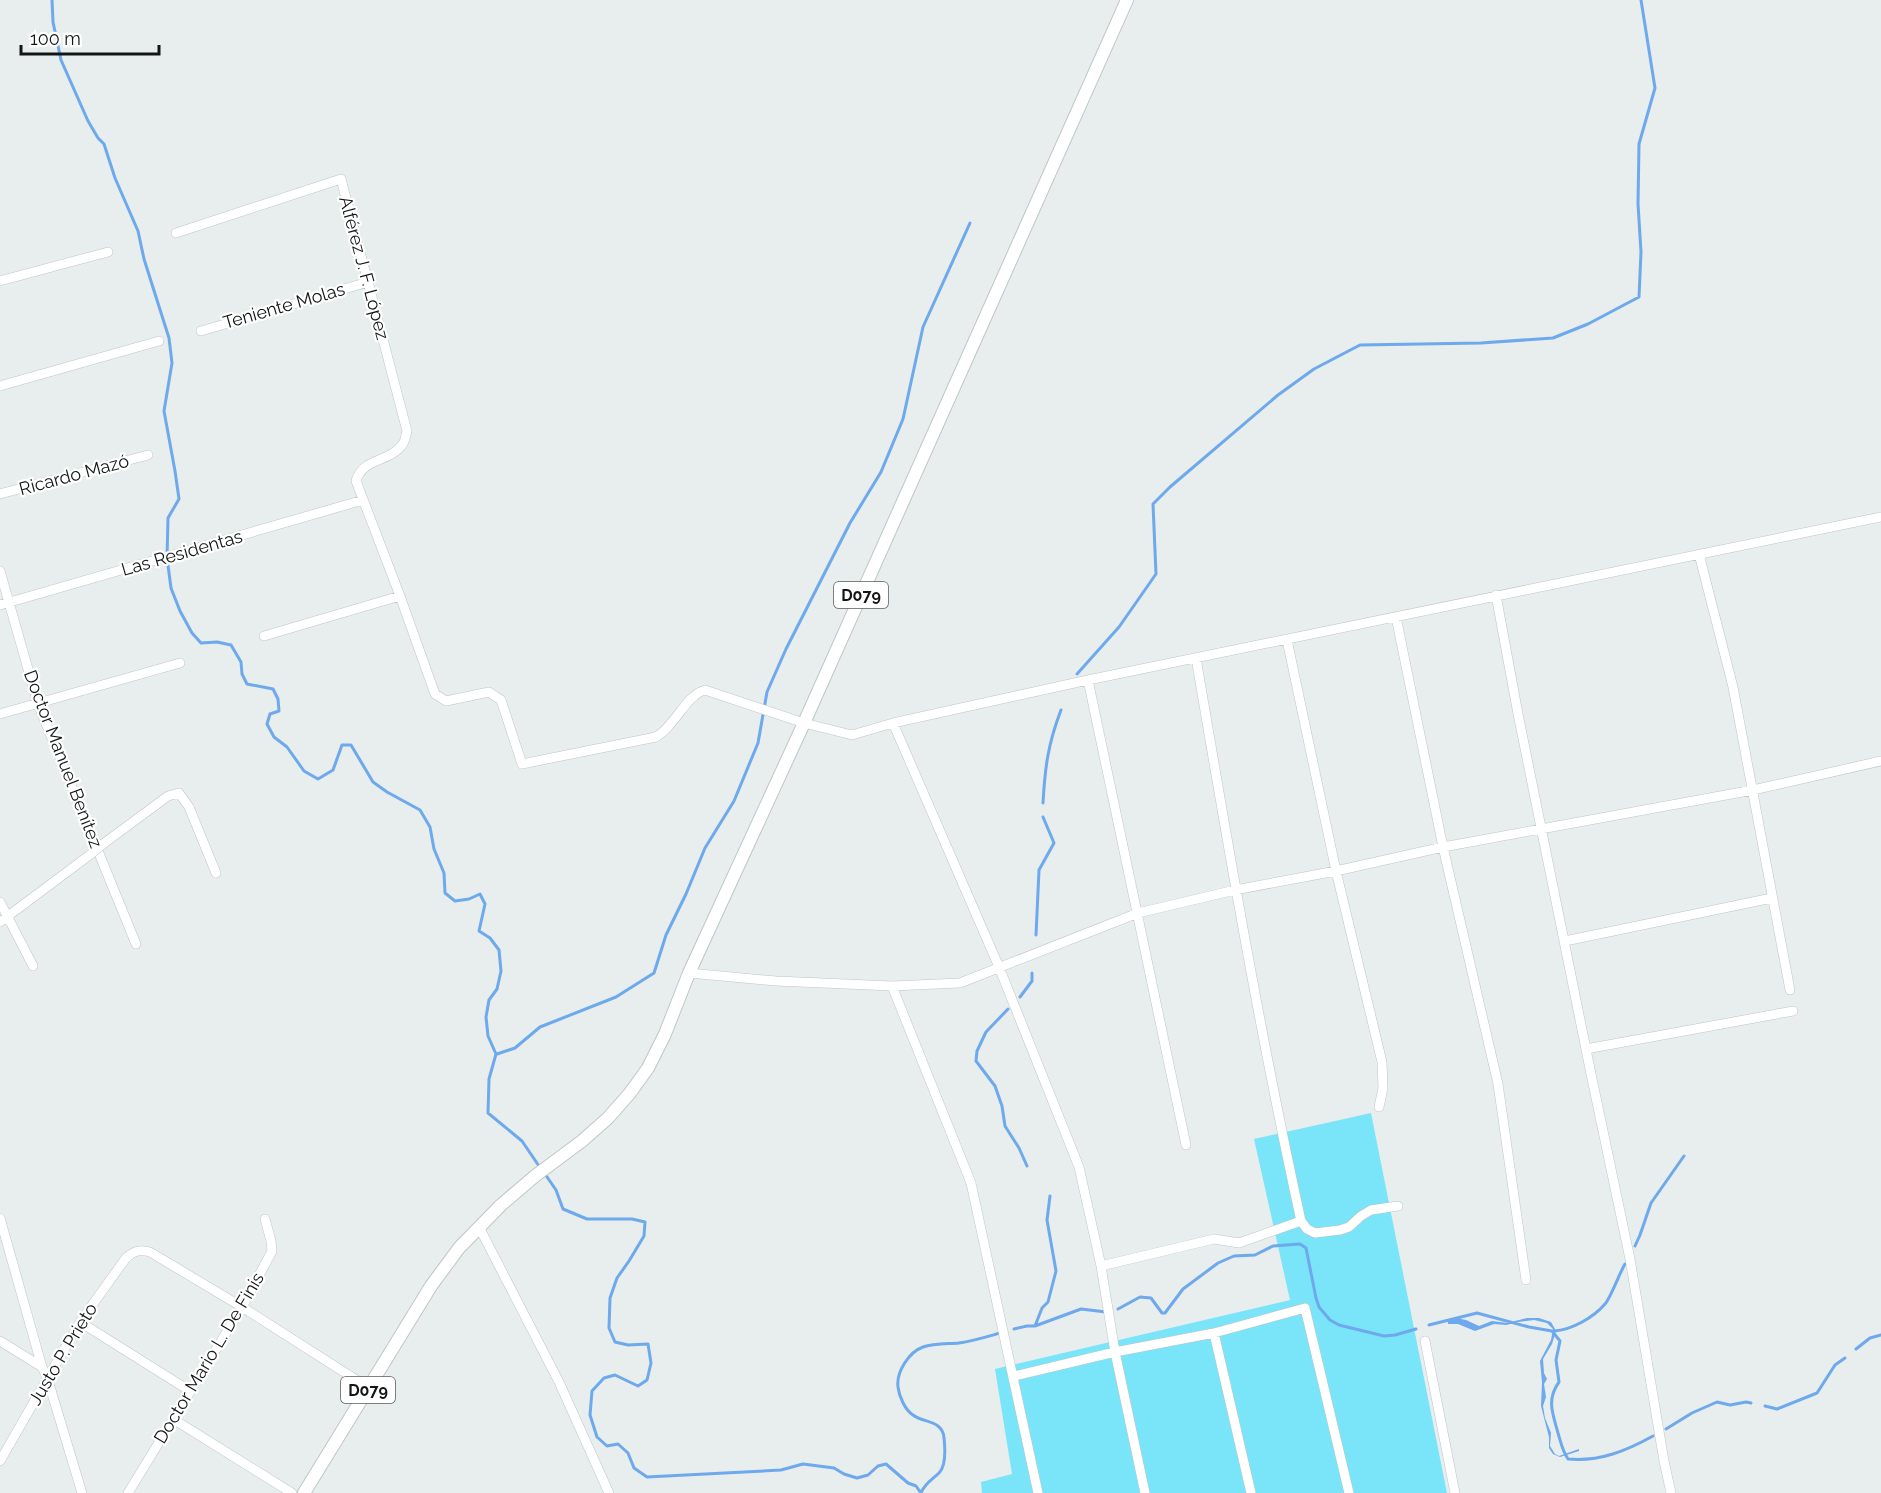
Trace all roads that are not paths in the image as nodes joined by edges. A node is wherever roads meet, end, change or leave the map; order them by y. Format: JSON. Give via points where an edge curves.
{"nodes":[{"id":1,"x":1127,"y":0,"type":"edge"},
{"id":2,"x":176,"y":232,"type":"dead end"},
{"id":3,"x":108,"y":252,"type":"dead end"},
{"id":4,"x":0,"y":281,"type":"edge"},
{"id":5,"x":368,"y":282,"type":"junction"},
{"id":6,"x":201,"y":330,"type":"dead end"},
{"id":7,"x":159,"y":341,"type":"dead end"},
{"id":8,"x":0,"y":386,"type":"edge"},
{"id":9,"x":148,"y":455,"type":"dead end"},
{"id":10,"x":0,"y":494,"type":"edge"},
{"id":11,"x":363,"y":500,"type":"junction"},
{"id":12,"x":1881,"y":517,"type":"edge"},
{"id":13,"x":1699,"y":554,"type":"junction"},
{"id":14,"x":0,"y":571,"type":"edge"},
{"id":15,"x":1496,"y":595,"type":"junction"},
{"id":16,"x":400,"y":596,"type":"junction"},
{"id":17,"x":4,"y":604,"type":"edge"},
{"id":18,"x":1396,"y":617,"type":"junction"},
{"id":19,"x":264,"y":636,"type":"dead end"},
{"id":20,"x":1287,"y":640,"type":"junction"},
{"id":21,"x":1196,"y":658,"type":"junction"},
{"id":22,"x":180,"y":663,"type":"dead end"},
{"id":23,"x":1088,"y":680,"type":"junction"},
{"id":24,"x":38,"y":704,"type":"junction"},
{"id":25,"x":0,"y":714,"type":"edge"},
{"id":26,"x":804,"y":723,"type":"junction"},
{"id":27,"x":893,"y":723,"type":"junction"},
{"id":28,"x":1881,"y":761,"type":"edge"},
{"id":29,"x":1753,"y":790,"type":"junction"},
{"id":30,"x":1542,"y":828,"type":"junction"},
{"id":31,"x":1443,"y":847,"type":"junction"},
{"id":32,"x":1336,"y":871,"type":"junction"},
{"id":33,"x":216,"y":873,"type":"dead end"},
{"id":34,"x":1235,"y":890,"type":"junction"},
{"id":35,"x":1772,"y":898,"type":"junction"},
{"id":36,"x":0,"y":902,"type":"edge"},
{"id":37,"x":1138,"y":913,"type":"junction"},
{"id":38,"x":3,"y":919,"type":"edge"},
{"id":39,"x":1565,"y":941,"type":"junction"},
{"id":40,"x":136,"y":944,"type":"dead end"},
{"id":41,"x":33,"y":966,"type":"dead end"},
{"id":42,"x":999,"y":967,"type":"junction"},
{"id":43,"x":689,"y":973,"type":"junction"},
{"id":44,"x":892,"y":986,"type":"junction"},
{"id":45,"x":1790,"y":990,"type":"dead end"},
{"id":46,"x":1793,"y":1011,"type":"dead end"},
{"id":47,"x":1586,"y":1049,"type":"junction"},
{"id":48,"x":1379,"y":1107,"type":"dead end"},
{"id":49,"x":1186,"y":1145,"type":"dead end"},
{"id":50,"x":1398,"y":1206,"type":"dead end"},
{"id":51,"x":0,"y":1218,"type":"edge"},
{"id":52,"x":265,"y":1219,"type":"dead end"},
{"id":53,"x":1301,"y":1221,"type":"junction"},
{"id":54,"x":479,"y":1227,"type":"junction"},
{"id":55,"x":1101,"y":1266,"type":"junction"},
{"id":56,"x":1526,"y":1280,"type":"dead end"},
{"id":57,"x":242,"y":1307,"type":"junction"},
{"id":58,"x":80,"y":1322,"type":"junction"},
{"id":59,"x":1214,"y":1333,"type":"junction"},
{"id":60,"x":0,"y":1341,"type":"edge"},
{"id":61,"x":1425,"y":1341,"type":"dead end"},
{"id":62,"x":1115,"y":1352,"type":"junction"},
{"id":63,"x":42,"y":1367,"type":"junction"},
{"id":64,"x":1014,"y":1376,"type":"junction"},
{"id":65,"x":47,"y":1377,"type":"junction"},
{"id":66,"x":369,"y":1388,"type":"junction"},
{"id":67,"x":190,"y":1391,"type":"junction"},
{"id":68,"x":173,"y":1419,"type":"junction"},
{"id":69,"x":0,"y":1461,"type":"edge"},
{"id":70,"x":82,"y":1493,"type":"edge"},
{"id":71,"x":128,"y":1493,"type":"edge"},
{"id":72,"x":292,"y":1493,"type":"edge"},
{"id":73,"x":304,"y":1493,"type":"edge"},
{"id":74,"x":609,"y":1493,"type":"edge"},
{"id":75,"x":1038,"y":1493,"type":"edge"},
{"id":76,"x":1145,"y":1493,"type":"edge"},
{"id":77,"x":1251,"y":1493,"type":"edge"},
{"id":78,"x":1349,"y":1493,"type":"edge"},
{"id":79,"x":1455,"y":1493,"type":"edge"},
{"id":80,"x":1671,"y":1493,"type":"edge"}],
"edges":[{"from":1,"to":26,"type":"main road","number":"D079"},
{"from":2,"to":5,"type":"street","name":"Alférez J. F. López","via":[[341,179]]},
{"from":3,"to":4,"type":"street"},
{"from":5,"to":6,"type":"street","name":"Teniente Molas"},
{"from":5,"to":11,"type":"street","name":"Alférez J. F. López","via":[[408,431],[402,446],[359,472],[356,481]]},
{"from":7,"to":8,"type":"street"},
{"from":9,"to":10,"type":"street","name":"Ricardo Mazó"},
{"from":11,"to":16,"type":"street"},
{"from":11,"to":17,"type":"street","name":"Las Residentas"},
{"from":12,"to":13,"type":"street"},
{"from":13,"to":15,"type":"street"},
{"from":13,"to":29,"type":"street","via":[[1733,687]]},
{"from":14,"to":17,"type":"street","name":"Doctor Manuel Benítez"},
{"from":15,"to":18,"type":"street"},
{"from":15,"to":30,"type":"street"},
{"from":16,"to":19,"type":"street"},
{"from":16,"to":26,"type":"street","via":[[435,694],[446,702],[489,692],[501,700],[522,764],[656,737],[665,732],[697,692],[705,690]]},
{"from":17,"to":24,"type":"street","name":"Doctor Manuel Benítez"},
{"from":18,"to":20,"type":"street"},
{"from":18,"to":31,"type":"street"},
{"from":20,"to":21,"type":"street"},
{"from":20,"to":32,"type":"street"},
{"from":21,"to":23,"type":"street"},
{"from":21,"to":34,"type":"street"},
{"from":22,"to":24,"type":"street"},
{"from":23,"to":27,"type":"street"},
{"from":23,"to":37,"type":"street"},
{"from":24,"to":25,"type":"street"},
{"from":24,"to":40,"type":"street","name":"Doctor Manuel Benítez"},
{"from":26,"to":27,"type":"street","via":[[852,735]]},
{"from":26,"to":43,"type":"main road","number":"D079"},
{"from":27,"to":42,"type":"street"},
{"from":28,"to":29,"type":"street"},
{"from":29,"to":30,"type":"street"},
{"from":29,"to":35,"type":"street"},
{"from":30,"to":31,"type":"street"},
{"from":30,"to":39,"type":"street"},
{"from":31,"to":32,"type":"street"},
{"from":31,"to":56,"type":"street","via":[[1498,1084]]},
{"from":32,"to":34,"type":"street"},
{"from":32,"to":48,"type":"street","via":[[1382,1062]]},
{"from":33,"to":38,"type":"street","bridge":true,"via":[[189,807],[179,793],[168,796]]},
{"from":34,"to":37,"type":"street"},
{"from":34,"to":53,"type":"street"},
{"from":35,"to":39,"type":"street"},
{"from":35,"to":45,"type":"street"},
{"from":36,"to":38,"type":"street"},
{"from":37,"to":42,"type":"street"},
{"from":37,"to":49,"type":"street"},
{"from":38,"to":41,"type":"street"},
{"from":39,"to":47,"type":"street"},
{"from":42,"to":44,"type":"street","via":[[960,983]]},
{"from":42,"to":55,"type":"street","via":[[1079,1167]]},
{"from":43,"to":44,"type":"street"},
{"from":43,"to":54,"type":"main road","number":"D079","via":[[665,1034],[630,1093],[608,1118]]},
{"from":44,"to":64,"type":"street","via":[[971,1184]]},
{"from":46,"to":47,"type":"street"},
{"from":47,"to":80,"type":"street","via":[[1630,1259]]},
{"from":50,"to":53,"type":"street","via":[[1371,1210],[1349,1227],[1336,1231],[1311,1232]]},
{"from":51,"to":63,"type":"street"},
{"from":52,"to":57,"type":"street","name":"Doctor Mario L. De Finis","via":[[272,1251]]},
{"from":53,"to":55,"type":"street","via":[[1239,1242],[1214,1239]]},
{"from":54,"to":66,"type":"main road","number":"D079","via":[[431,1286]]},
{"from":54,"to":74,"type":"street","via":[[559,1382]]},
{"from":55,"to":62,"type":"street"},
{"from":57,"to":58,"type":"street","name":"Justo P. Prieto","via":[[141,1250],[126,1258]]},
{"from":57,"to":66,"type":"street"},
{"from":57,"to":67,"type":"street","name":"Doctor Mario L. De Finis"},
{"from":58,"to":65,"type":"street","name":"Justo P. Prieto"},
{"from":58,"to":67,"type":"street"},
{"from":59,"to":62,"type":"street"},
{"from":59,"to":77,"type":"street"},
{"from":59,"to":78,"type":"street","via":[[1305,1308]]},
{"from":60,"to":63,"type":"street"},
{"from":61,"to":79,"type":"street"},
{"from":62,"to":64,"type":"street"},
{"from":62,"to":76,"type":"street"},
{"from":63,"to":65,"type":"street"},
{"from":64,"to":75,"type":"street"},
{"from":65,"to":69,"type":"street","name":"Justo P. Prieto"},
{"from":65,"to":70,"type":"street"},
{"from":66,"to":73,"type":"main road","number":"D079"},
{"from":67,"to":68,"type":"street","name":"Doctor Mario L. De Finis"},
{"from":68,"to":71,"type":"street","name":"Doctor Mario L. De Finis"},
{"from":68,"to":72,"type":"street"}]}
